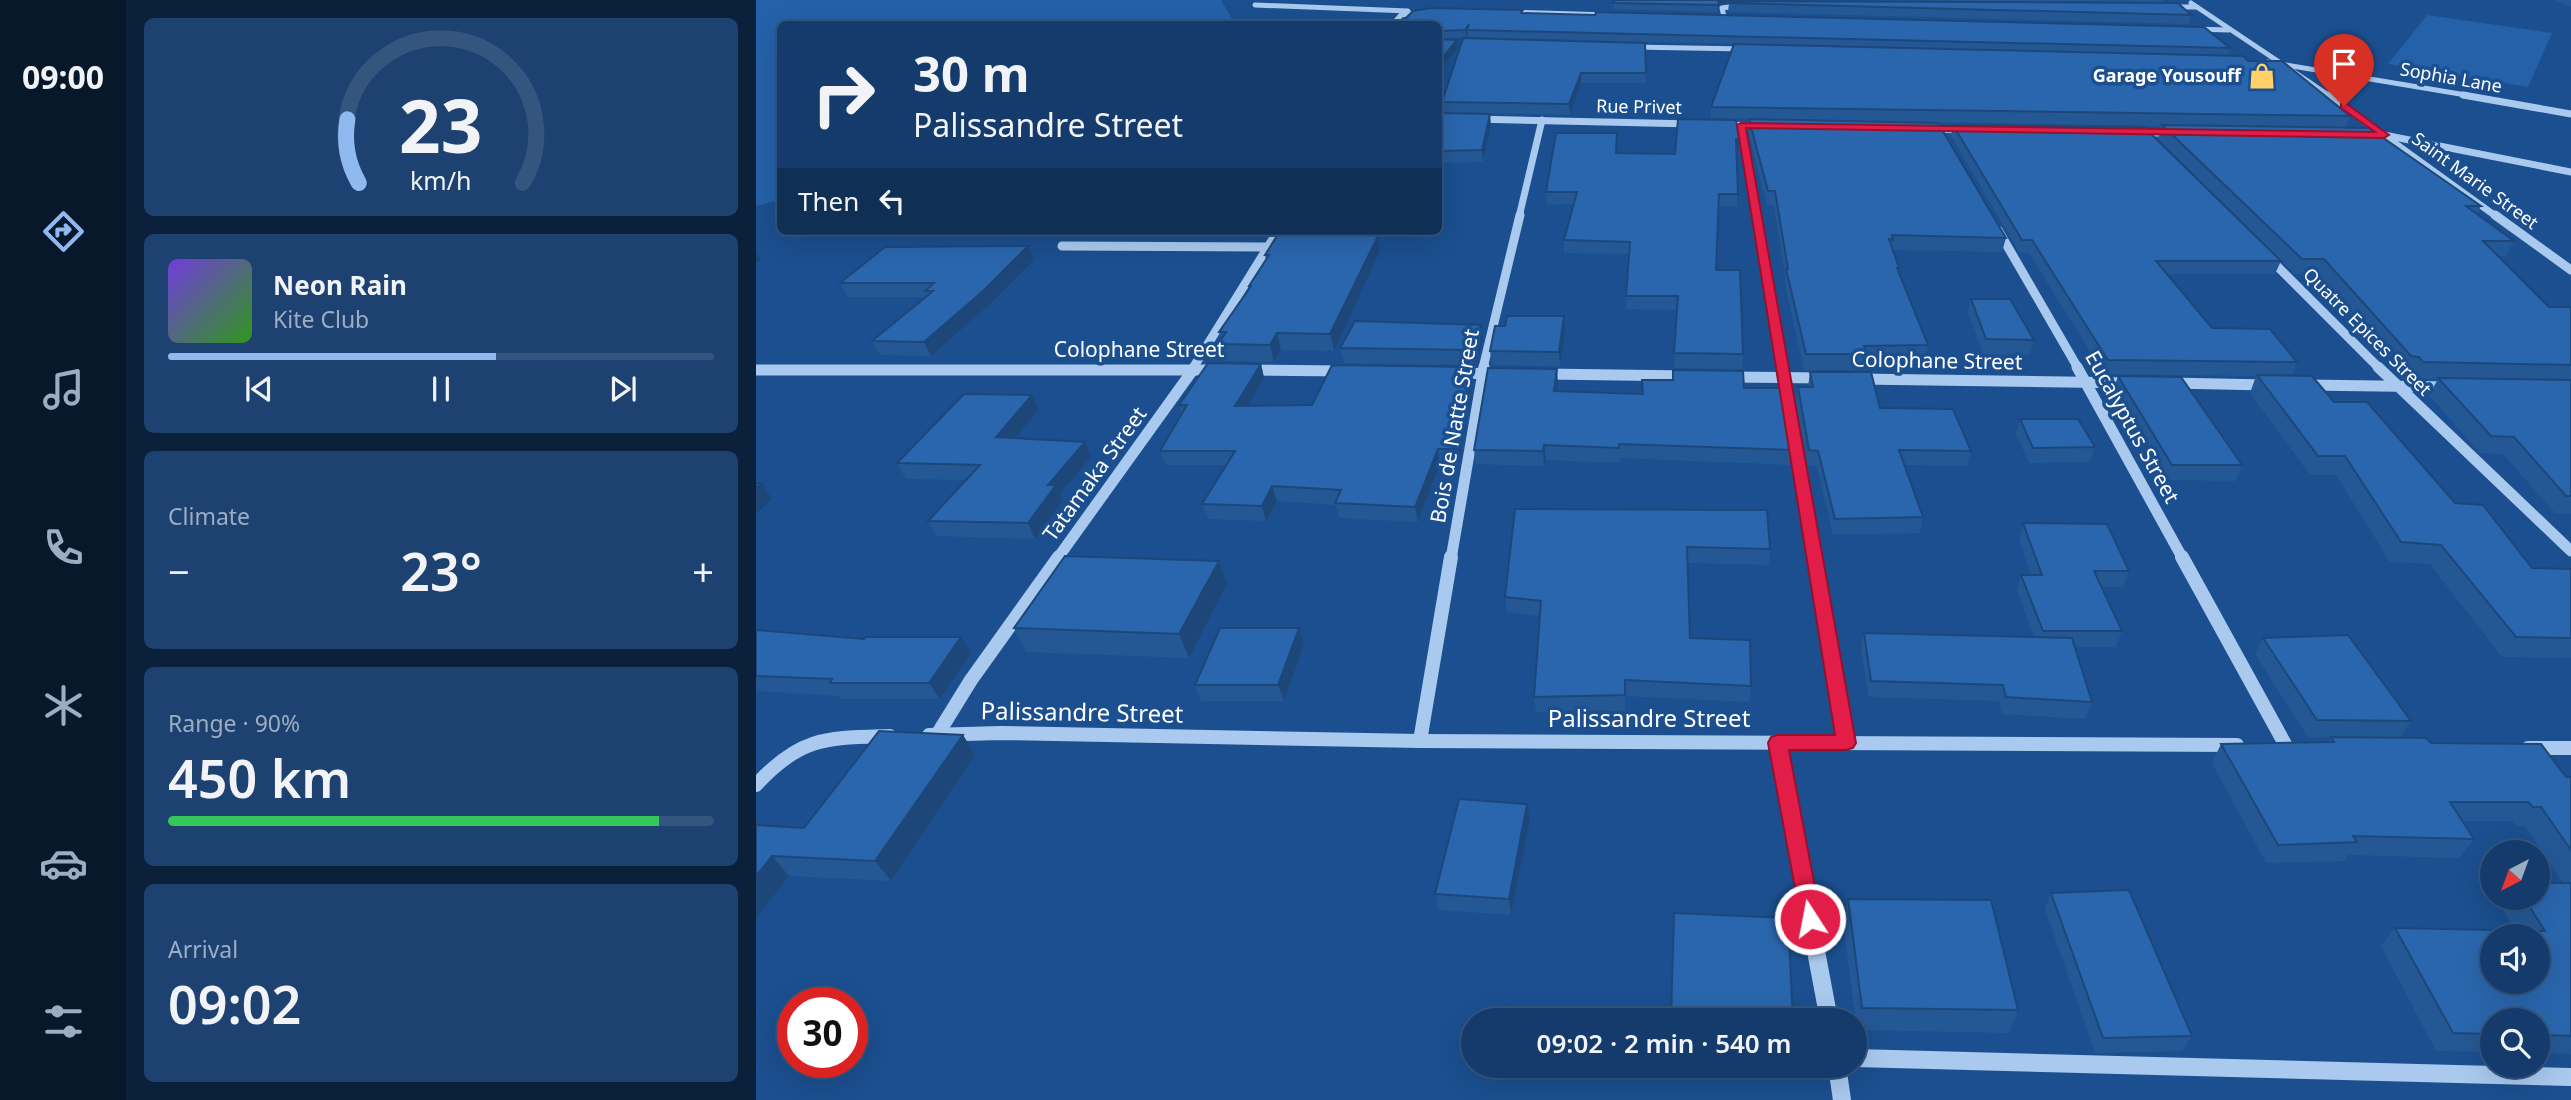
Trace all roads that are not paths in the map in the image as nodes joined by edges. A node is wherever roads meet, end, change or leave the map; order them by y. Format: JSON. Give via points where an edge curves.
{"nodes":[{"id":1,"x":2187,"y":0,"type":"edge"},
{"id":2,"x":1255,"y":5,"type":"dead end"},
{"id":3,"x":1751,"y":5,"type":"edge"},
{"id":4,"x":2155,"y":7,"type":"edge"},
{"id":5,"x":2197,"y":7,"type":"junction"},
{"id":6,"x":1432,"y":10,"type":"edge"},
{"id":7,"x":1416,"y":12,"type":"junction"},
{"id":8,"x":1502,"y":12,"type":"edge"},
{"id":9,"x":1613,"y":15,"type":"edge"},
{"id":10,"x":1710,"y":17,"type":"edge"},
{"id":11,"x":1724,"y":18,"type":"junction"},
{"id":12,"x":1738,"y":18,"type":"edge"},
{"id":13,"x":1396,"y":21,"type":"edge"},
{"id":14,"x":2188,"y":29,"type":"edge"},
{"id":15,"x":2229,"y":30,"type":"junction"},
{"id":16,"x":1619,"y":46,"type":"edge"},
{"id":17,"x":1757,"y":50,"type":"edge"},
{"id":18,"x":2256,"y":62,"type":"edge"},
{"id":19,"x":2284,"y":63,"type":"junction"},
{"id":20,"x":2571,"y":114,"type":"edge"},
{"id":21,"x":1464,"y":118,"type":"edge"},
{"id":22,"x":1542,"y":120,"type":"junction"},
{"id":23,"x":1701,"y":124,"type":"edge"},
{"id":24,"x":1715,"y":125,"type":"edge"},
{"id":25,"x":1741,"y":125,"type":"junction"},
{"id":26,"x":1768,"y":126,"type":"edge"},
{"id":27,"x":1913,"y":129,"type":"edge"},
{"id":28,"x":1940,"y":130,"type":"junction"},
{"id":29,"x":1981,"y":130,"type":"edge"},
{"id":30,"x":2131,"y":133,"type":"edge"},
{"id":31,"x":2144,"y":133,"type":"junction"},
{"id":32,"x":2184,"y":133,"type":"edge"},
{"id":33,"x":2357,"y":135,"type":"edge"},
{"id":34,"x":2384,"y":135,"type":"junction"},
{"id":35,"x":1947,"y":142,"type":"edge"},
{"id":36,"x":2154,"y":143,"type":"edge"},
{"id":37,"x":2571,"y":172,"type":"edge"},
{"id":38,"x":1989,"y":214,"type":"edge"},
{"id":39,"x":1276,"y":235,"type":"edge"},
{"id":40,"x":1062,"y":246,"type":"dead end"},
{"id":41,"x":1268,"y":247,"type":"junction"},
{"id":42,"x":2262,"y":250,"type":"edge"},
{"id":43,"x":2571,"y":270,"type":"edge"},
{"id":44,"x":1193,"y":369,"type":"junction"},
{"id":45,"x":756,"y":370,"type":"edge"},
{"id":46,"x":1358,"y":372,"type":"edge"},
{"id":47,"x":1441,"y":373,"type":"edge"},
{"id":48,"x":1482,"y":373,"type":"junction"},
{"id":49,"x":1509,"y":374,"type":"edge"},
{"id":50,"x":1537,"y":374,"type":"edge"},
{"id":51,"x":1701,"y":377,"type":"edge"},
{"id":52,"x":1714,"y":377,"type":"edge"},
{"id":53,"x":1783,"y":378,"type":"junction"},
{"id":54,"x":1838,"y":379,"type":"edge"},
{"id":55,"x":1852,"y":379,"type":"edge"},
{"id":56,"x":2086,"y":382,"type":"junction"},
{"id":57,"x":2140,"y":383,"type":"edge"},
{"id":58,"x":2154,"y":383,"type":"edge"},
{"id":59,"x":2276,"y":385,"type":"edge"},
{"id":60,"x":2290,"y":385,"type":"edge"},
{"id":61,"x":2399,"y":387,"type":"junction"},
{"id":62,"x":2465,"y":388,"type":"edge"},
{"id":63,"x":2571,"y":551,"type":"edge"},
{"id":64,"x":937,"y":735,"type":"junction"},
{"id":65,"x":1420,"y":741,"type":"junction"},
{"id":66,"x":1777,"y":743,"type":"junction"},
{"id":67,"x":1846,"y":743,"type":"junction"},
{"id":68,"x":2279,"y":746,"type":"joint"},
{"id":69,"x":2517,"y":748,"type":"edge"},
{"id":70,"x":2571,"y":748,"type":"edge"},
{"id":71,"x":756,"y":785,"type":"edge"},
{"id":72,"x":1827,"y":1008,"type":"edge"},
{"id":73,"x":1867,"y":1058,"type":"edge"},
{"id":74,"x":2571,"y":1077,"type":"edge"},
{"id":75,"x":1839,"y":1078,"type":"edge"},
{"id":76,"x":1842,"y":1100,"type":"edge"}],
"edges":[{"from":1,"to":5,"type":"street","name":"Saint Marie Street"},
{"from":2,"to":7,"type":"street"},
{"from":3,"to":11,"type":"street","via":[[1722,8]]},
{"from":4,"to":5,"type":"street"},
{"from":5,"to":15,"type":"street","name":"Saint Marie Street"},
{"from":6,"to":7,"type":"street"},
{"from":7,"to":13,"type":"street"},
{"from":8,"to":9,"type":"street"},
{"from":10,"to":11,"type":"street"},
{"from":11,"to":12,"type":"street"},
{"from":14,"to":15,"type":"street"},
{"from":15,"to":19,"type":"street","name":"Saint Marie Street"},
{"from":16,"to":17,"type":"street"},
{"from":18,"to":19,"type":"street"},
{"from":19,"to":20,"type":"street","name":"Sophia Lane"},
{"from":19,"to":34,"type":"street","name":"Saint Marie Street"},
{"from":21,"to":22,"type":"street","name":"Rue Privet"},
{"from":22,"to":23,"type":"street","name":"Rue Privet"},
{"from":22,"to":48,"type":"street","name":"Bois de Natte Street"},
{"from":24,"to":25,"type":"street"},
{"from":25,"to":26,"type":"street"},
{"from":25,"to":53,"type":"street"},
{"from":27,"to":28,"type":"street"},
{"from":28,"to":29,"type":"street"},
{"from":28,"to":35,"type":"street"},
{"from":30,"to":31,"type":"street"},
{"from":31,"to":32,"type":"street"},
{"from":31,"to":36,"type":"street"},
{"from":33,"to":34,"type":"street"},
{"from":34,"to":37,"type":"street"},
{"from":34,"to":43,"type":"street","name":"Saint Marie Street"},
{"from":38,"to":56,"type":"street","name":"Eucalyptus Street"},
{"from":39,"to":41,"type":"street","name":"Tatamaka Street"},
{"from":40,"to":41,"type":"street"},
{"from":41,"to":44,"type":"street","name":"Tatamaka Street"},
{"from":42,"to":61,"type":"street","name":"Quatre Epices Street"},
{"from":44,"to":45,"type":"street","name":"Colophane Street"},
{"from":44,"to":46,"type":"street","name":"Colophane Street"},
{"from":44,"to":64,"type":"street","name":"Tatamaka Street","via":[[971,680]]},
{"from":47,"to":48,"type":"street"},
{"from":48,"to":49,"type":"street"},
{"from":48,"to":65,"type":"street","name":"Bois de Natte Street"},
{"from":50,"to":51,"type":"street"},
{"from":52,"to":53,"type":"street","name":"Colophane Street"},
{"from":53,"to":54,"type":"street","name":"Colophane Street"},
{"from":53,"to":67,"type":"street"},
{"from":55,"to":56,"type":"street","name":"Colophane Street"},
{"from":56,"to":57,"type":"street","name":"Colophane Street"},
{"from":56,"to":68,"type":"street","name":"Eucalyptus Street"},
{"from":58,"to":59,"type":"street"},
{"from":60,"to":61,"type":"street"},
{"from":61,"to":62,"type":"street"},
{"from":61,"to":63,"type":"street","name":"Quatre Epices Street"},
{"from":64,"to":65,"type":"street","name":"Palissandre Street"},
{"from":64,"to":71,"type":"street","name":"Palissandre Street","via":[[832,738],[812,743],[783,755]]},
{"from":65,"to":66,"type":"street","name":"Palissandre Street"},
{"from":66,"to":67,"type":"street","name":"Palissandre Street"},
{"from":66,"to":72,"type":"street"},
{"from":67,"to":68,"type":"street","name":"Palissandre Street"},
{"from":69,"to":70,"type":"street"},
{"from":73,"to":74,"type":"street"},
{"from":75,"to":76,"type":"street"}]}
